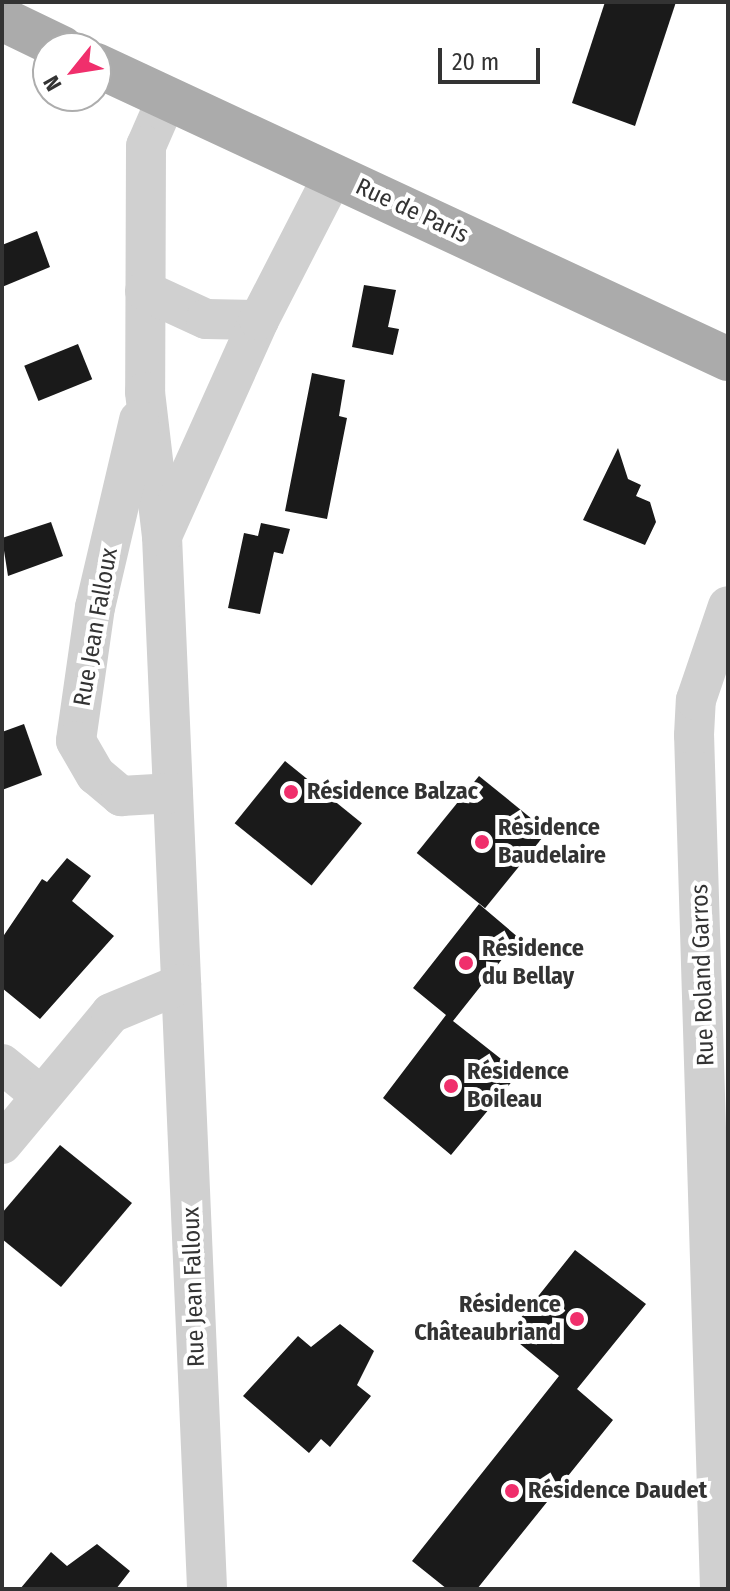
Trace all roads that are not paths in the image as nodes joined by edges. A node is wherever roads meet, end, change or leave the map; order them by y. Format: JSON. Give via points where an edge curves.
{"nodes":[{"id":1,"x":2,"y":19,"type":"edge"},
{"id":2,"x":32,"y":34,"type":"edge"},
{"id":3,"x":112,"y":72,"type":"edge"},
{"id":4,"x":167,"y":98,"type":"junction"},
{"id":5,"x":334,"y":174,"type":"junction"},
{"id":6,"x":145,"y":291,"type":"junction"},
{"id":7,"x":259,"y":320,"type":"junction"},
{"id":8,"x":728,"y":359,"type":"edge"},
{"id":9,"x":145,"y":392,"type":"junction"},
{"id":10,"x":162,"y":536,"type":"junction"},
{"id":11,"x":728,"y":606,"type":"edge"},
{"id":12,"x":173,"y":793,"type":"junction"},
{"id":13,"x":713,"y":834,"type":"edge"},
{"id":14,"x":181,"y":984,"type":"junction"},
{"id":15,"x":2,"y":1064,"type":"edge"},
{"id":16,"x":39,"y":1094,"type":"junction"},
{"id":17,"x":2,"y":1144,"type":"edge"},
{"id":18,"x":207,"y":1589,"type":"edge"},
{"id":19,"x":720,"y":1589,"type":"edge"}],
"edges":[{"from":1,"to":2,"type":"main road"},
{"from":3,"to":4,"type":"main road","name":"Rue de Paris"},
{"from":4,"to":5,"type":"main road","name":"Rue de Paris"},
{"from":4,"to":6,"type":"street","name":"Rue Jean Falloux","via":[[146,146]]},
{"from":5,"to":7,"type":"street","name":"Rue Jean Falloux"},
{"from":5,"to":8,"type":"main road","name":"Rue de Paris"},
{"from":6,"to":7,"type":"street","via":[[206,319]]},
{"from":6,"to":9,"type":"street","name":"Rue Jean Falloux"},
{"from":7,"to":10,"type":"street","name":"Rue Jean Falloux"},
{"from":9,"to":10,"type":"street","name":"Rue Jean Falloux"},
{"from":9,"to":12,"type":"street","name":"Rue Jean Falloux","via":[[95,607],[76,741],[96,775],[121,796]]},
{"from":10,"to":12,"type":"street","name":"Rue Jean Falloux"},
{"from":11,"to":13,"type":"street","name":"Rue Roland Garros","via":[[696,700]]},
{"from":12,"to":14,"type":"street","name":"Rue Jean Falloux"},
{"from":13,"to":19,"type":"street","name":"Rue Roland Garros"},
{"from":14,"to":16,"type":"street","via":[[111,1013]]},
{"from":14,"to":18,"type":"street","name":"Rue Jean Falloux"},
{"from":15,"to":16,"type":"street"},
{"from":16,"to":17,"type":"street"}]}
